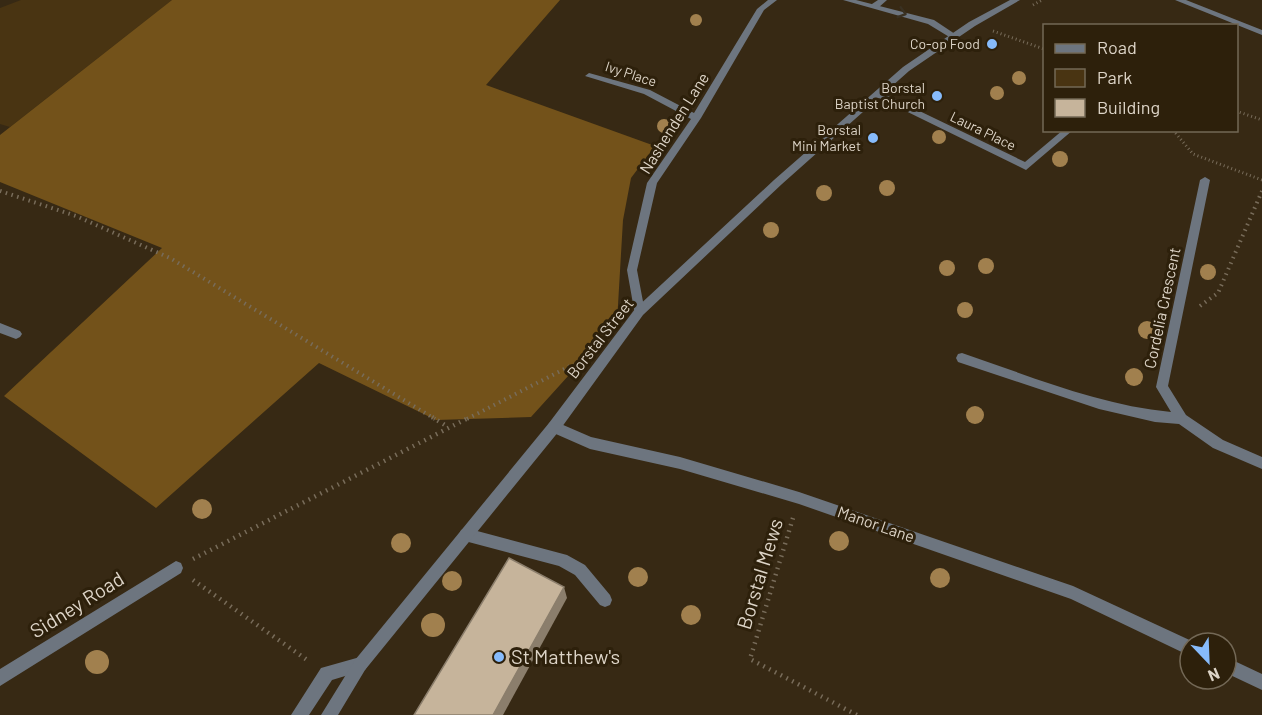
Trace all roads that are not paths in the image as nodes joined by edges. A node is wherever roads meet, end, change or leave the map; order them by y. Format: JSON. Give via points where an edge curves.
{"nodes":[{"id":1,"x":759,"y":0,"type":"edge"},
{"id":2,"x":847,"y":0,"type":"edge"},
{"id":3,"x":883,"y":0,"type":"edge"},
{"id":4,"x":1016,"y":0,"type":"edge"},
{"id":5,"x":1179,"y":0,"type":"edge"},
{"id":6,"x":772,"y":1,"type":"edge"},
{"id":7,"x":875,"y":6,"type":"junction"},
{"id":8,"x":1262,"y":33,"type":"edge"},
{"id":9,"x":954,"y":36,"type":"junction"},
{"id":10,"x":589,"y":76,"type":"dead end"},
{"id":11,"x":878,"y":94,"type":"junction"},
{"id":12,"x":696,"y":118,"type":"junction"},
{"id":13,"x":1067,"y":132,"type":"edge"},
{"id":14,"x":1205,"y":180,"type":"dead end"},
{"id":15,"x":639,"y":312,"type":"junction"},
{"id":16,"x":0,"y":328,"type":"edge"},
{"id":17,"x":16,"y":334,"type":"dead end"},
{"id":18,"x":962,"y":358,"type":"dead end"},
{"id":19,"x":1182,"y":419,"type":"junction"},
{"id":20,"x":554,"y":427,"type":"junction"},
{"id":21,"x":1262,"y":463,"type":"edge"},
{"id":22,"x":466,"y":536,"type":"junction"},
{"id":23,"x":176,"y":568,"type":"road end"},
{"id":24,"x":605,"y":600,"type":"dead end"},
{"id":25,"x":1178,"y":642,"type":"edge"},
{"id":26,"x":360,"y":665,"type":"junction"},
{"id":27,"x":1238,"y":671,"type":"edge"},
{"id":28,"x":0,"y":678,"type":"edge"},
{"id":29,"x":1262,"y":682,"type":"edge"},
{"id":30,"x":299,"y":715,"type":"edge"},
{"id":31,"x":330,"y":715,"type":"edge"}],
"edges":[{"from":1,"to":6,"type":"street"},
{"from":2,"to":7,"type":"street"},
{"from":3,"to":7,"type":"street"},
{"from":4,"to":9,"type":"street","name":"Borstal Street"},
{"from":5,"to":8,"type":"street"},
{"from":6,"to":12,"type":"street","name":"Nashenden Lane","via":[[761,9]]},
{"from":7,"to":9,"type":"street","one_way":true,"via":[[931,22]]},
{"from":9,"to":11,"type":"street","name":"Borstal Street"},
{"from":10,"to":12,"type":"street","name":"Ivy Place","via":[[647,92]]},
{"from":11,"to":13,"type":"street","name":"Laura Place","via":[[1026,167]]},
{"from":11,"to":15,"type":"street","name":"Borstal Street"},
{"from":12,"to":15,"type":"street","name":"Nashenden Lane","via":[[652,183],[632,270]]},
{"from":14,"to":19,"type":"street","name":"Cordelia Crescent","via":[[1161,387]]},
{"from":15,"to":20,"type":"street","name":"Borstal Street"},
{"from":16,"to":17,"type":"street"},
{"from":18,"to":19,"type":"street","via":[[1106,405],[1154,417]]},
{"from":19,"to":21,"type":"street","name":"Cordelia Crescent","via":[[1218,444]]},
{"from":20,"to":22,"type":"street","name":"Borstal Street"},
{"from":20,"to":25,"type":"street","name":"Manor Lane","via":[[590,443],[800,498],[1073,593]]},
{"from":22,"to":24,"type":"street","via":[[562,560],[580,570]]},
{"from":22,"to":26,"type":"street","name":"Borstal Street"},
{"from":23,"to":28,"type":"street","name":"Sidney Road"},
{"from":26,"to":30,"type":"street","via":[[327,674]]},
{"from":26,"to":31,"type":"street","name":"Borstal Street"},
{"from":27,"to":29,"type":"street"}]}
